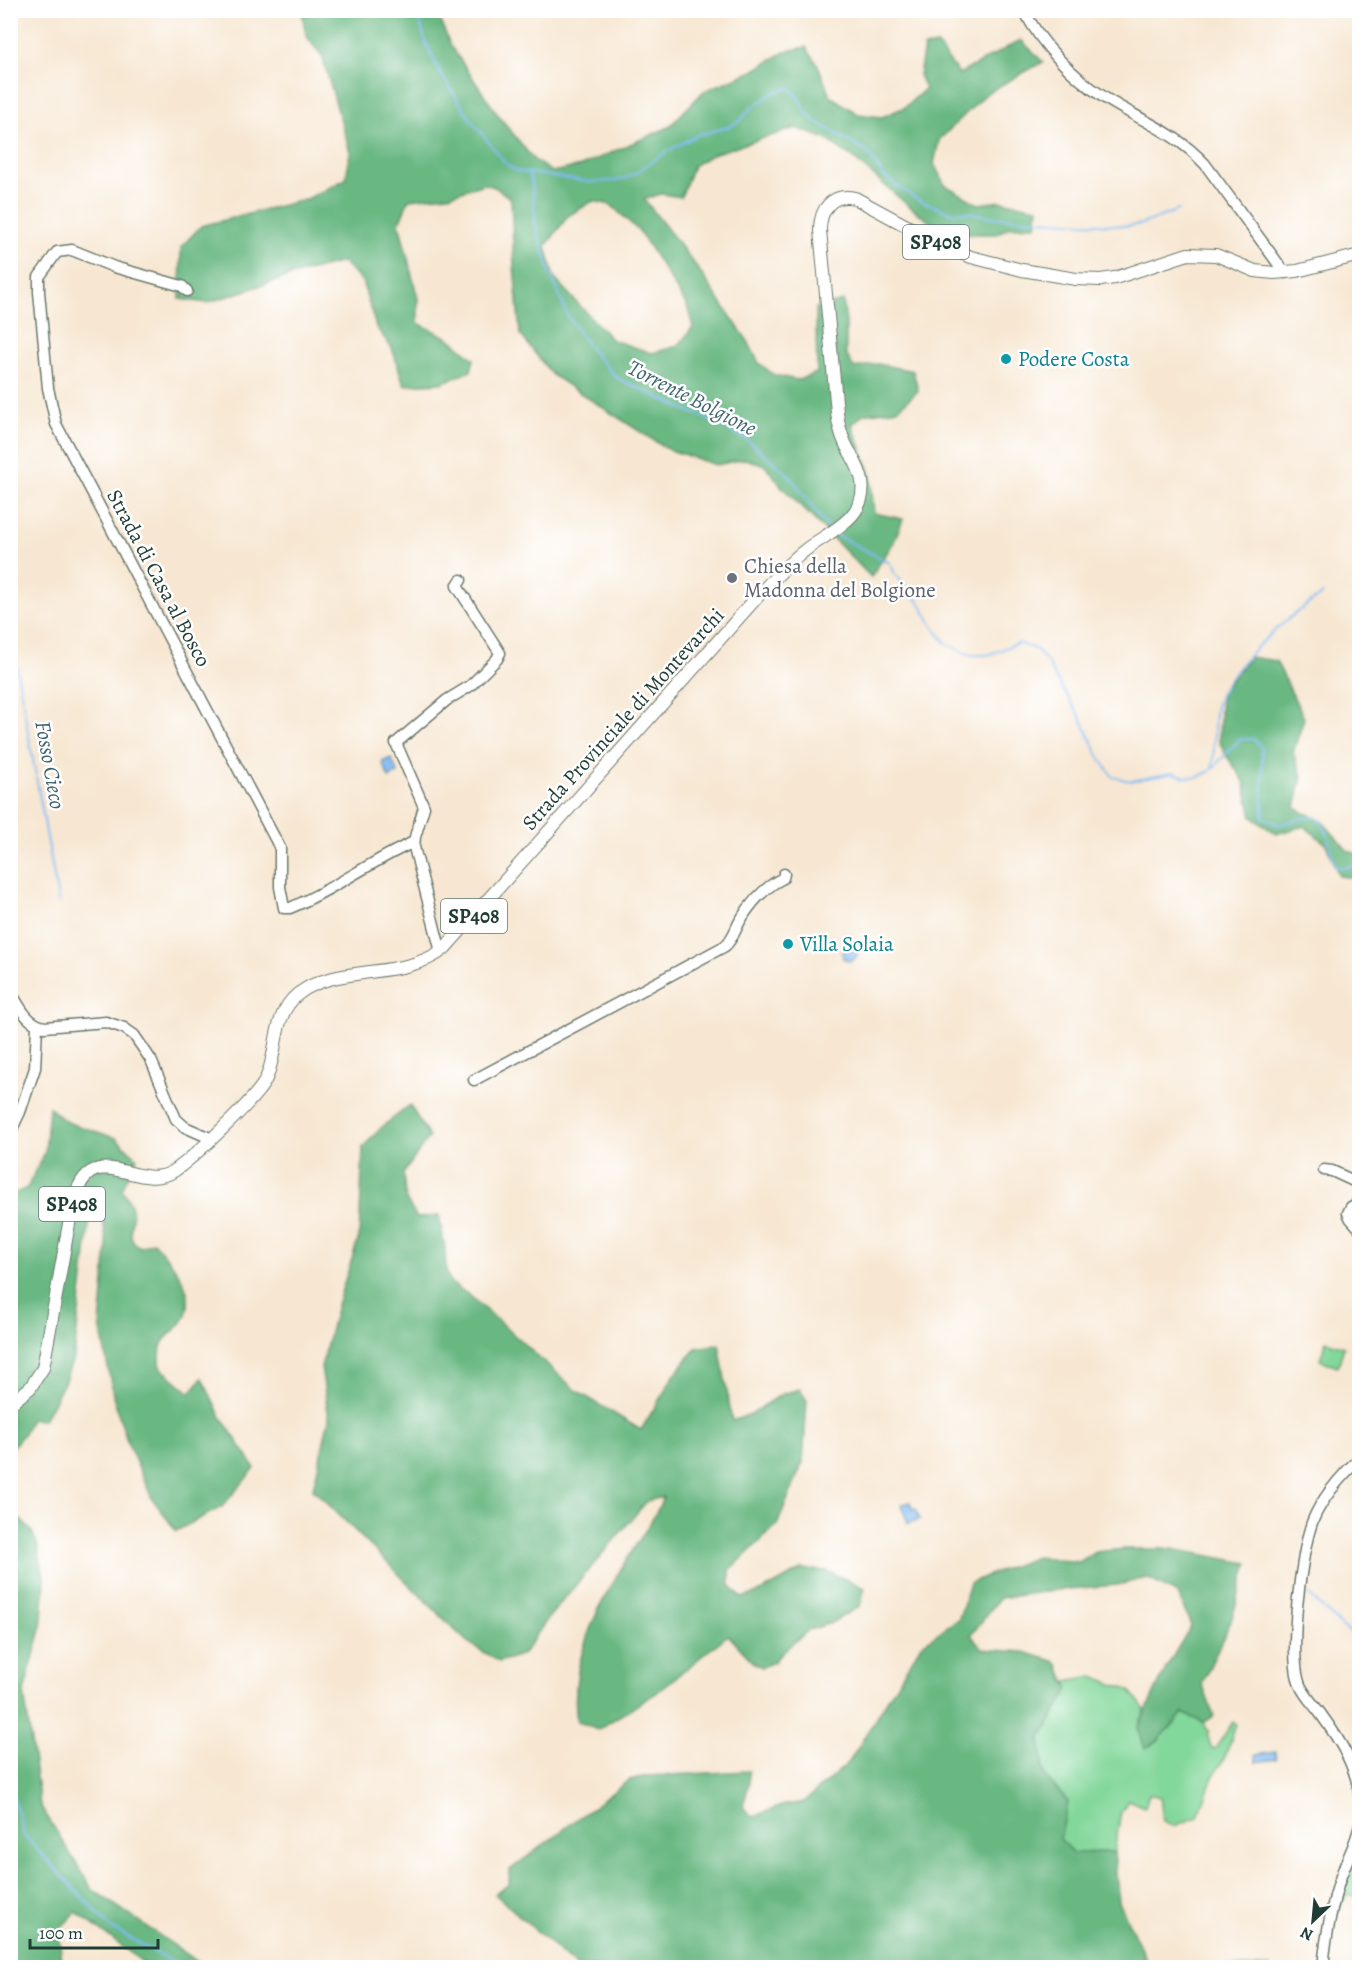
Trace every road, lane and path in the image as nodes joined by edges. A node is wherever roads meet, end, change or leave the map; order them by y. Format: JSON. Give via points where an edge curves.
{"nodes":[{"id":1,"x":1024,"y":10,"type":"edge"},
{"id":2,"x":1359,"y":255,"type":"edge"},
{"id":3,"x":1284,"y":273,"type":"junction"},
{"id":4,"x":187,"y":291,"type":"dead end"},
{"id":5,"x":461,"y":580,"type":"dead end"},
{"id":6,"x":414,"y":842,"type":"junction"},
{"id":7,"x":784,"y":874,"type":"dead end"},
{"id":8,"x":441,"y":952,"type":"junction"},
{"id":9,"x":10,"y":991,"type":"edge"},
{"id":10,"x":37,"y":1026,"type":"junction"},
{"id":11,"x":474,"y":1080,"type":"dead end"},
{"id":12,"x":10,"y":1133,"type":"edge"},
{"id":13,"x":210,"y":1138,"type":"junction"},
{"id":14,"x":1324,"y":1170,"type":"dead end"},
{"id":15,"x":1359,"y":1184,"type":"edge"},
{"id":16,"x":1359,"y":1202,"type":"edge"},
{"id":17,"x":1359,"y":1229,"type":"edge"},
{"id":18,"x":10,"y":1404,"type":"edge"},
{"id":19,"x":1359,"y":1458,"type":"edge"},
{"id":20,"x":1359,"y":1800,"type":"edge"},
{"id":21,"x":1359,"y":1824,"type":"edge"},
{"id":22,"x":1323,"y":1968,"type":"edge"}],
"edges":[{"from":1,"to":3,"type":"street","via":[[1042,39],[1085,84],[1191,148]]},
{"from":2,"to":3,"type":"main road","name":"Strada Provinciale di Montevarchi","number":"SP408"},
{"from":3,"to":8,"type":"main road","name":"Strada Provinciale di Montevarchi","number":"SP408","via":[[1258,271],[1219,256],[1197,254],[1182,255],[1112,279],[1059,276],[970,257],[859,200],[833,200],[821,215],[820,230],[838,418],[862,482],[862,496],[855,511],[842,527],[803,552],[767,586]]},
{"from":4,"to":6,"type":"street","name":"Strada di Casa al Bosco","via":[[183,286],[114,267],[72,250],[57,252],[39,277],[48,388],[56,424],[280,849],[284,908],[322,894]]},
{"from":5,"to":6,"type":"street","via":[[458,590],[500,652],[470,686],[396,743],[424,807]]},
{"from":6,"to":8,"type":"street"},
{"from":7,"to":11,"type":"street","via":[[757,897],[725,946]]},
{"from":8,"to":13,"type":"main road","name":"Strada Provinciale di Montevarchi","number":"SP408","via":[[420,963],[320,982],[297,995],[282,1016],[263,1084]]},
{"from":9,"to":10,"type":"street"},
{"from":10,"to":12,"type":"street","via":[[35,1068]]},
{"from":10,"to":13,"type":"street","via":[[106,1022],[124,1028],[134,1035],[151,1060],[176,1119]]},
{"from":13,"to":18,"type":"main road","name":"Strada Provinciale di Montevarchi","number":"SP408","via":[[167,1174],[148,1177],[105,1168],[90,1173],[80,1184],[71,1212],[43,1368],[30,1388]]},
{"from":14,"to":15,"type":"street"},
{"from":16,"to":17,"type":"street","via":[[1348,1213]]},
{"from":19,"to":20,"type":"street","via":[[1331,1489],[1313,1520],[1305,1550],[1294,1643],[1301,1687],[1351,1762]]},
{"from":21,"to":22,"type":"street","via":[[1330,1916]]}]}
